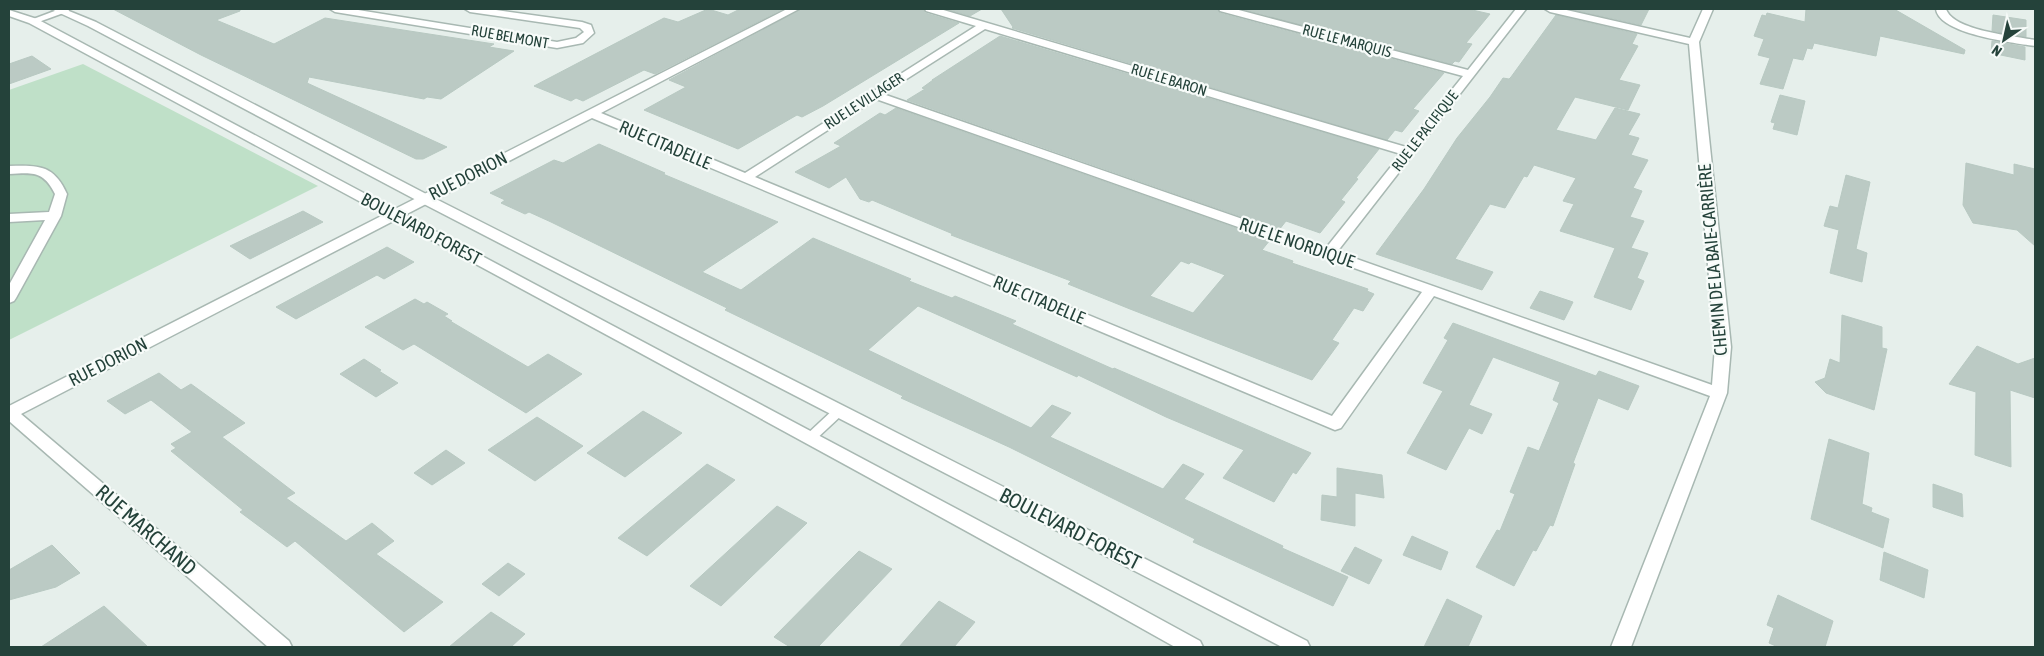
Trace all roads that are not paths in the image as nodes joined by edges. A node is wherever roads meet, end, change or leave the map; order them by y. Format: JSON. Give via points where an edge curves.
{"nodes":[{"id":1,"x":335,"y":9,"type":"edge"},
{"id":2,"x":470,"y":9,"type":"edge"},
{"id":3,"x":794,"y":9,"type":"edge"},
{"id":4,"x":930,"y":9,"type":"edge"},
{"id":5,"x":1224,"y":9,"type":"edge"},
{"id":6,"x":1521,"y":9,"type":"edge"},
{"id":7,"x":1550,"y":9,"type":"edge"},
{"id":8,"x":1708,"y":9,"type":"edge"},
{"id":9,"x":1941,"y":9,"type":"edge"},
{"id":10,"x":60,"y":10,"type":"edge"},
{"id":11,"x":9,"y":12,"type":"edge"},
{"id":12,"x":33,"y":21,"type":"junction"},
{"id":13,"x":984,"y":25,"type":"junction"},
{"id":14,"x":1694,"y":42,"type":"junction"},
{"id":15,"x":2035,"y":43,"type":"edge"},
{"id":16,"x":1470,"y":74,"type":"junction"},
{"id":17,"x":874,"y":95,"type":"junction"},
{"id":18,"x":591,"y":114,"type":"junction"},
{"id":19,"x":1409,"y":152,"type":"junction"},
{"id":20,"x":9,"y":170,"type":"edge"},
{"id":21,"x":745,"y":178,"type":"junction"},
{"id":22,"x":425,"y":199,"type":"junction"},
{"id":23,"x":394,"y":215,"type":"junction"},
{"id":24,"x":54,"y":216,"type":"junction"},
{"id":25,"x":9,"y":218,"type":"edge"},
{"id":26,"x":1329,"y":254,"type":"junction"},
{"id":27,"x":1431,"y":290,"type":"junction"},
{"id":28,"x":9,"y":298,"type":"edge"},
{"id":29,"x":1719,"y":393,"type":"junction"},
{"id":30,"x":839,"y":411,"type":"junction"},
{"id":31,"x":9,"y":413,"type":"edge"},
{"id":32,"x":808,"y":439,"type":"junction"},
{"id":33,"x":282,"y":647,"type":"edge"},
{"id":34,"x":1193,"y":647,"type":"edge"},
{"id":35,"x":1300,"y":647,"type":"edge"},
{"id":36,"x":1622,"y":647,"type":"edge"}],
"edges":[{"from":1,"to":2,"type":"street","name":"RUE BELMONT","via":[[557,45],[578,41],[589,33],[587,26]]},
{"from":3,"to":18,"type":"street","name":"RUE DORION"},
{"from":4,"to":13,"type":"street","name":"RUE LE BARON"},
{"from":5,"to":16,"type":"street","name":"RUE LE MARQUIS"},
{"from":6,"to":16,"type":"street","name":"RUE LE PACIFIQUE"},
{"from":7,"to":14,"type":"street"},
{"from":8,"to":14,"type":"street","name":"CHEMIN DE LA BAIE-CARRIÈRE"},
{"from":9,"to":15,"type":"street","via":[[1945,18],[1973,31]]},
{"from":10,"to":12,"type":"street","name":"BOULEVARD FOREST"},
{"from":10,"to":22,"type":"street","name":"BOULEVARD FOREST"},
{"from":11,"to":12,"type":"street","name":"BOULEVARD FOREST"},
{"from":12,"to":23,"type":"street","name":"BOULEVARD FOREST"},
{"from":13,"to":17,"type":"street","name":"RUE LE VILLAGER"},
{"from":13,"to":19,"type":"street","name":"RUE LE BARON"},
{"from":14,"to":29,"type":"street","name":"CHEMIN DE LA BAIE-CARRIÈRE","via":[[1723,347]]},
{"from":16,"to":19,"type":"street","name":"RUE LE PACIFIQUE"},
{"from":17,"to":21,"type":"street","name":"RUE LE VILLAGER"},
{"from":17,"to":26,"type":"street","name":"RUE LE NORDIQUE"},
{"from":18,"to":21,"type":"street","name":"RUE CITADELLE"},
{"from":18,"to":22,"type":"street","name":"RUE DORION"},
{"from":19,"to":26,"type":"street","name":"RUE LE PACIFIQUE"},
{"from":20,"to":24,"type":"street","via":[[30,169],[49,174],[62,194]]},
{"from":21,"to":27,"type":"street","name":"RUE CITADELLE","via":[[1335,424]]},
{"from":22,"to":23,"type":"street","name":"RUE DORION"},
{"from":22,"to":30,"type":"street","name":"BOULEVARD FOREST"},
{"from":23,"to":31,"type":"street","name":"RUE DORION"},
{"from":23,"to":32,"type":"street","name":"BOULEVARD FOREST"},
{"from":24,"to":25,"type":"street"},
{"from":24,"to":28,"type":"street"},
{"from":26,"to":27,"type":"street","name":"RUE LE NORDIQUE"},
{"from":27,"to":29,"type":"street","name":"RUE LE NORDIQUE"},
{"from":29,"to":36,"type":"street","name":"CHEMIN DE LA BAIE-CARRIÈRE"},
{"from":30,"to":32,"type":"lane"},
{"from":30,"to":35,"type":"street","name":"BOULEVARD FOREST"},
{"from":31,"to":33,"type":"street","name":"RUE MARCHAND"},
{"from":32,"to":34,"type":"street","name":"BOULEVARD FOREST"}]}
